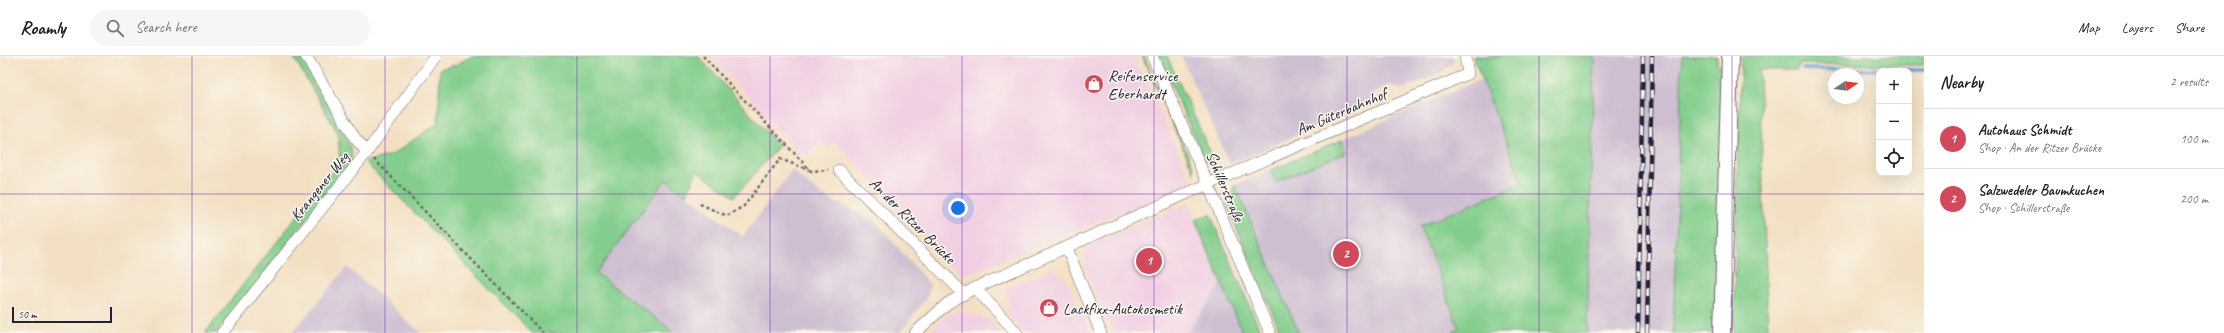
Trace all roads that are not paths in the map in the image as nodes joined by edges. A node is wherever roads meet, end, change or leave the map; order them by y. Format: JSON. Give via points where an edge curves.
{"nodes":[{"id":1,"x":306,"y":56,"type":"edge"},
{"id":2,"x":436,"y":56,"type":"edge"},
{"id":3,"x":1152,"y":56,"type":"edge"},
{"id":4,"x":1465,"y":56,"type":"edge"},
{"id":5,"x":1730,"y":56,"type":"edge"},
{"id":6,"x":367,"y":152,"type":"junction"},
{"id":7,"x":839,"y":170,"type":"road end"},
{"id":8,"x":1208,"y":184,"type":"junction"},
{"id":9,"x":1067,"y":248,"type":"junction"},
{"id":10,"x":975,"y":288,"type":"junction"},
{"id":11,"x":964,"y":294,"type":"junction"},
{"id":12,"x":1269,"y":331,"type":"edge"},
{"id":13,"x":222,"y":333,"type":"edge"},
{"id":14,"x":915,"y":333,"type":"edge"},
{"id":15,"x":1017,"y":333,"type":"edge"},
{"id":16,"x":1101,"y":333,"type":"edge"},
{"id":17,"x":1722,"y":333,"type":"edge"}],
"edges":[{"from":1,"to":6,"type":"street","via":[[355,138]]},
{"from":2,"to":6,"type":"street","name":"Krangener Weg"},
{"from":3,"to":8,"type":"street","name":"Schillerstraße"},
{"from":4,"to":8,"type":"street","name":"Am Güterbahnhof","via":[[1468,74]]},
{"from":5,"to":17,"type":"street"},
{"from":6,"to":13,"type":"street","name":"Krangener Weg"},
{"from":7,"to":11,"type":"street","name":"An der Ritzer Brücke"},
{"from":8,"to":9,"type":"street"},
{"from":8,"to":12,"type":"street","name":"Schillerstraße"},
{"from":9,"to":10,"type":"street"},
{"from":9,"to":16,"type":"street"},
{"from":10,"to":11,"type":"street"},
{"from":10,"to":15,"type":"street"},
{"from":11,"to":14,"type":"street","via":[[948,303]]}]}
